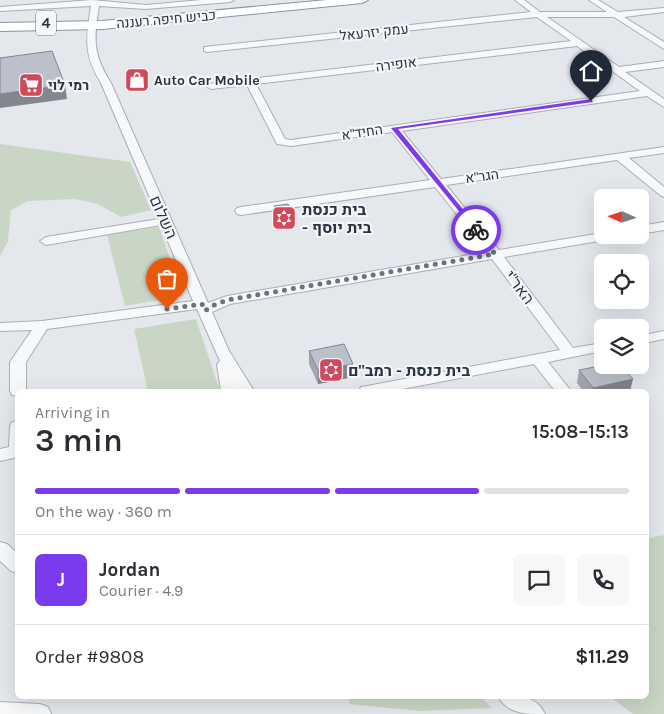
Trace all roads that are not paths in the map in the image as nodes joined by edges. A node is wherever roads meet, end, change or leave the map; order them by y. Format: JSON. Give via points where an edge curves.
{"nodes":[{"id":1,"x":230,"y":0,"type":"edge"},
{"id":2,"x":326,"y":0,"type":"edge"},
{"id":3,"x":362,"y":0,"type":"edge"},
{"id":4,"x":519,"y":0,"type":"edge"},
{"id":5,"x":593,"y":0,"type":"edge"},
{"id":6,"x":0,"y":1,"type":"edge"},
{"id":7,"x":44,"y":6,"type":"junction"},
{"id":8,"x":0,"y":9,"type":"edge"},
{"id":9,"x":664,"y":10,"type":"edge"},
{"id":10,"x":99,"y":12,"type":"edge"},
{"id":11,"x":540,"y":14,"type":"junction"},
{"id":12,"x":615,"y":15,"type":"junction"},
{"id":13,"x":0,"y":23,"type":"edge"},
{"id":14,"x":0,"y":27,"type":"edge"},
{"id":15,"x":44,"y":27,"type":"junction"},
{"id":16,"x":90,"y":40,"type":"junction"},
{"id":17,"x":580,"y":43,"type":"junction"},
{"id":18,"x":664,"y":46,"type":"edge"},
{"id":19,"x":207,"y":49,"type":"dead end"},
{"id":20,"x":664,"y":64,"type":"edge"},
{"id":21,"x":618,"y":70,"type":"junction"},
{"id":22,"x":250,"y":81,"type":"junction"},
{"id":23,"x":106,"y":83,"type":"junction"},
{"id":24,"x":211,"y":86,"type":"dead end"},
{"id":25,"x":650,"y":93,"type":"junction"},
{"id":26,"x":664,"y":104,"type":"edge"},
{"id":27,"x":394,"y":128,"type":"junction"},
{"id":28,"x":664,"y":150,"type":"edge"},
{"id":29,"x":620,"y":157,"type":"junction"},
{"id":30,"x":439,"y":183,"type":"junction"},
{"id":31,"x":664,"y":193,"type":"edge"},
{"id":32,"x":241,"y":211,"type":"dead end"},
{"id":33,"x":166,"y":221,"type":"junction"},
{"id":34,"x":664,"y":226,"type":"edge"},
{"id":35,"x":649,"y":228,"type":"edge"},
{"id":36,"x":594,"y":238,"type":"edge"},
{"id":37,"x":46,"y":241,"type":"dead end"},
{"id":38,"x":495,"y":254,"type":"junction"},
{"id":39,"x":204,"y":308,"type":"junction"},
{"id":40,"x":42,"y":325,"type":"junction"},
{"id":41,"x":0,"y":327,"type":"edge"},
{"id":42,"x":662,"y":337,"type":"edge"},
{"id":43,"x":649,"y":339,"type":"edge"},
{"id":44,"x":594,"y":349,"type":"edge"},
{"id":45,"x":222,"y":351,"type":"junction"},
{"id":46,"x":570,"y":354,"type":"junction"},
{"id":47,"x":539,"y":360,"type":"junction"},
{"id":48,"x":420,"y":387,"type":"edge"},
{"id":49,"x":18,"y":389,"type":"edge"},
{"id":50,"x":229,"y":389,"type":"edge"},
{"id":51,"x":245,"y":389,"type":"edge"},
{"id":52,"x":394,"y":389,"type":"edge"},
{"id":53,"x":561,"y":389,"type":"edge"},
{"id":54,"x":15,"y":452,"type":"edge"},
{"id":55,"x":0,"y":456,"type":"edge"},
{"id":56,"x":0,"y":548,"type":"edge"},
{"id":57,"x":15,"y":563,"type":"edge"},
{"id":58,"x":513,"y":699,"type":"edge"},
{"id":59,"x":0,"y":712,"type":"edge"},
{"id":60,"x":40,"y":714,"type":"edge"},
{"id":61,"x":532,"y":714,"type":"edge"}],
"edges":[{"from":1,"to":10,"type":"street","via":[[146,7],[124,5]]},
{"from":2,"to":10,"type":"highway","name":"כביש חיפה רעננה","via":[[132,18]]},
{"from":3,"to":10,"type":"highway","name":"כביש חיפה רעננה","number":"4"},
{"from":4,"to":11,"type":"street"},
{"from":5,"to":12,"type":"street"},
{"from":6,"to":7,"type":"street"},
{"from":7,"to":8,"type":"street"},
{"from":7,"to":10,"type":"street"},
{"from":9,"to":12,"type":"street","name":"עמק יזרעאל"},
{"from":10,"to":13,"type":"highway","name":"כביש חיפה רעננה","number":"4","via":[[57,22]]},
{"from":10,"to":15,"type":"highway","name":"כביש חיפה רעננה","number":"4"},
{"from":10,"to":16,"type":"street","name":"השלום"},
{"from":10,"to":23,"type":"street","name":"השלום","via":[[100,48]]},
{"from":11,"to":12,"type":"street","name":"עמק יזרעאל"},
{"from":11,"to":17,"type":"street"},
{"from":11,"to":19,"type":"street","name":"עמק יזרעאל"},
{"from":12,"to":18,"type":"street"},
{"from":14,"to":15,"type":"highway","name":"כביש חיפה רעננה","number":"4"},
{"from":15,"to":16,"type":"highway","via":[[72,29]]},
{"from":16,"to":23,"type":"street","name":"השלום","via":[[98,72]]},
{"from":17,"to":21,"type":"street"},
{"from":17,"to":22,"type":"street","name":"אופירה"},
{"from":20,"to":21,"type":"street"},
{"from":21,"to":25,"type":"street"},
{"from":22,"to":24,"type":"street","name":"אופירה"},
{"from":22,"to":27,"type":"street","name":"החיד\"א","via":[[281,142]]},
{"from":23,"to":33,"type":"street","name":"השלום"},
{"from":25,"to":26,"type":"street"},
{"from":25,"to":27,"type":"street","name":"החיד\"א"},
{"from":27,"to":30,"type":"street","name":"האר\"י"},
{"from":28,"to":29,"type":"street","name":"הגר\"א"},
{"from":29,"to":30,"type":"street","name":"הגר\"א"},
{"from":29,"to":31,"type":"street"},
{"from":30,"to":32,"type":"street","name":"הגר\"א"},
{"from":30,"to":38,"type":"street","name":"האר\"י"},
{"from":33,"to":37,"type":"street"},
{"from":33,"to":39,"type":"street","name":"השלום"},
{"from":34,"to":35,"type":"street"},
{"from":36,"to":38,"type":"street"},
{"from":38,"to":39,"type":"street","via":[[227,300]]},
{"from":38,"to":46,"type":"street","name":"האר\"י"},
{"from":39,"to":40,"type":"street"},
{"from":39,"to":45,"type":"street","name":"השלום"},
{"from":40,"to":41,"type":"street"},
{"from":40,"to":49,"type":"street","via":[[18,362]]},
{"from":42,"to":43,"type":"street"},
{"from":44,"to":46,"type":"street"},
{"from":45,"to":50,"type":"street","name":"השלום"},
{"from":45,"to":51,"type":"street","name":"השלום"},
{"from":46,"to":47,"type":"street"},
{"from":47,"to":48,"type":"street"},
{"from":47,"to":53,"type":"street"},
{"from":48,"to":52,"type":"street"},
{"from":54,"to":55,"type":"street"},
{"from":56,"to":57,"type":"street"},
{"from":58,"to":61,"type":"street"},
{"from":59,"to":60,"type":"street"}]}
